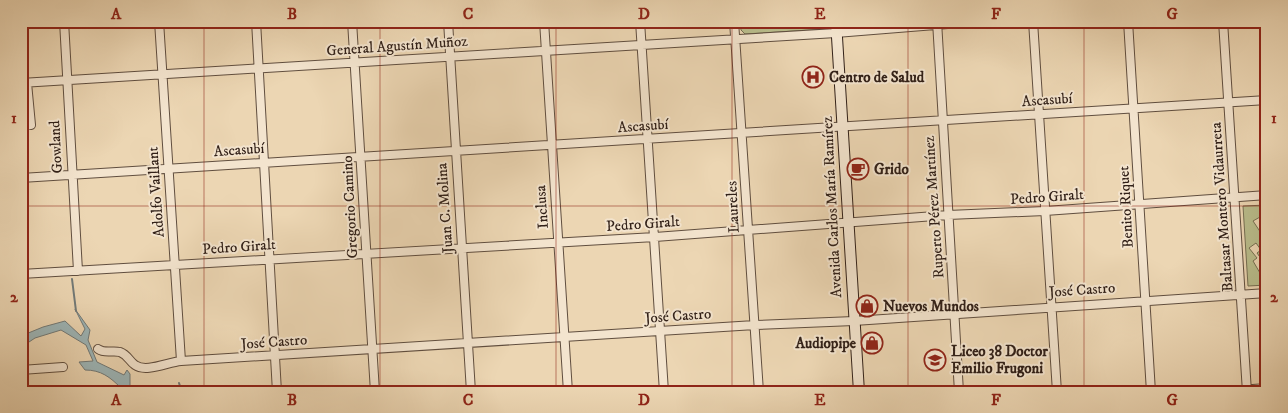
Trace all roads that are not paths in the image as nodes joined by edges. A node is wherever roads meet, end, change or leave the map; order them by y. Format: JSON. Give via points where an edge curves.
{"nodes":[{"id":1,"x":64,"y":21,"type":"edge"},
{"id":2,"x":159,"y":21,"type":"edge"},
{"id":3,"x":256,"y":21,"type":"edge"},
{"id":4,"x":352,"y":21,"type":"edge"},
{"id":5,"x":448,"y":21,"type":"edge"},
{"id":6,"x":544,"y":21,"type":"edge"},
{"id":7,"x":640,"y":21,"type":"edge"},
{"id":8,"x":734,"y":21,"type":"edge"},
{"id":9,"x":836,"y":21,"type":"edge"},
{"id":10,"x":985,"y":21,"type":"edge"},
{"id":11,"x":1033,"y":21,"type":"edge"},
{"id":12,"x":1128,"y":21,"type":"edge"},
{"id":13,"x":1224,"y":21,"type":"edge"},
{"id":14,"x":937,"y":23,"type":"edge"},
{"id":15,"x":836,"y":33,"type":"junction"},
{"id":16,"x":735,"y":39,"type":"junction"},
{"id":17,"x":641,"y":44,"type":"junction"},
{"id":18,"x":546,"y":50,"type":"junction"},
{"id":19,"x":450,"y":56,"type":"junction"},
{"id":20,"x":353,"y":62,"type":"junction"},
{"id":21,"x":259,"y":68,"type":"junction"},
{"id":22,"x":164,"y":74,"type":"junction"},
{"id":23,"x":67,"y":80,"type":"junction"},
{"id":24,"x":24,"y":83,"type":"edge"},
{"id":25,"x":1267,"y":100,"type":"edge"},
{"id":26,"x":1229,"y":102,"type":"junction"},
{"id":27,"x":1133,"y":108,"type":"junction"},
{"id":28,"x":1039,"y":114,"type":"junction"},
{"id":29,"x":943,"y":122,"type":"junction"},
{"id":30,"x":31,"y":125,"type":"dead end"},
{"id":31,"x":843,"y":128,"type":"junction"},
{"id":32,"x":743,"y":133,"type":"junction"},
{"id":33,"x":646,"y":139,"type":"junction"},
{"id":34,"x":552,"y":146,"type":"junction"},
{"id":35,"x":455,"y":152,"type":"junction"},
{"id":36,"x":361,"y":157,"type":"junction"},
{"id":37,"x":265,"y":162,"type":"junction"},
{"id":38,"x":168,"y":169,"type":"junction"},
{"id":39,"x":71,"y":175,"type":"junction"},
{"id":40,"x":21,"y":178,"type":"edge"},
{"id":41,"x":1267,"y":195,"type":"edge"},
{"id":42,"x":1235,"y":197,"type":"junction"},
{"id":43,"x":1140,"y":204,"type":"junction"},
{"id":44,"x":1045,"y":211,"type":"junction"},
{"id":45,"x":948,"y":215,"type":"junction"},
{"id":46,"x":849,"y":222,"type":"junction"},
{"id":47,"x":748,"y":230,"type":"junction"},
{"id":48,"x":655,"y":237,"type":"junction"},
{"id":49,"x":558,"y":243,"type":"junction"},
{"id":50,"x":462,"y":249,"type":"junction"},
{"id":51,"x":366,"y":253,"type":"junction"},
{"id":52,"x":270,"y":259,"type":"junction"},
{"id":53,"x":175,"y":265,"type":"junction"},
{"id":54,"x":78,"y":271,"type":"junction"},
{"id":55,"x":21,"y":274,"type":"edge"},
{"id":56,"x":1267,"y":293,"type":"edge"},
{"id":57,"x":1241,"y":294,"type":"junction"},
{"id":58,"x":1145,"y":300,"type":"junction"},
{"id":59,"x":1052,"y":306,"type":"junction"},
{"id":60,"x":955,"y":312,"type":"junction"},
{"id":61,"x":854,"y":321,"type":"junction"},
{"id":62,"x":755,"y":325,"type":"junction"},
{"id":63,"x":659,"y":331,"type":"junction"},
{"id":64,"x":564,"y":337,"type":"junction"},
{"id":65,"x":468,"y":343,"type":"junction"},
{"id":66,"x":98,"y":349,"type":"dead end"},
{"id":67,"x":373,"y":349,"type":"junction"},
{"id":68,"x":277,"y":355,"type":"junction"},
{"id":69,"x":181,"y":361,"type":"junction"},
{"id":70,"x":63,"y":367,"type":"dead end"},
{"id":71,"x":21,"y":370,"type":"edge"},
{"id":72,"x":1267,"y":388,"type":"edge"},
{"id":73,"x":1247,"y":391,"type":"edge"},
{"id":74,"x":277,"y":392,"type":"edge"},
{"id":75,"x":375,"y":392,"type":"edge"},
{"id":76,"x":471,"y":392,"type":"edge"},
{"id":77,"x":568,"y":392,"type":"edge"},
{"id":78,"x":664,"y":392,"type":"edge"},
{"id":79,"x":760,"y":392,"type":"edge"},
{"id":80,"x":859,"y":392,"type":"edge"},
{"id":81,"x":960,"y":392,"type":"edge"},
{"id":82,"x":1057,"y":392,"type":"edge"},
{"id":83,"x":1150,"y":392,"type":"edge"},
{"id":84,"x":1210,"y":392,"type":"edge"}],
"edges":[{"from":1,"to":23,"type":"street","name":"Gowland"},
{"from":2,"to":22,"type":"street","name":"Adolfo Vaillant"},
{"from":3,"to":21,"type":"street"},
{"from":4,"to":20,"type":"street","name":"Gregorio Camino"},
{"from":5,"to":19,"type":"street","name":"Juan C. Molina"},
{"from":6,"to":18,"type":"street","name":"Inclusa"},
{"from":7,"to":17,"type":"street"},
{"from":8,"to":16,"type":"street","name":"Laureles"},
{"from":9,"to":15,"type":"main road","name":"Avenida Carlos María Ramírez"},
{"from":10,"to":14,"type":"street","name":"General Agustín Muñoz"},
{"from":11,"to":28,"type":"street"},
{"from":12,"to":27,"type":"street","name":"Benito Riquet"},
{"from":13,"to":26,"type":"street","name":"Baltasar Montero Vidaurreta"},
{"from":14,"to":15,"type":"street","name":"General Agustín Muñoz"},
{"from":14,"to":29,"type":"street","name":"Ruperto Pérez Martínez"},
{"from":15,"to":16,"type":"street","name":"General Agustín Muñoz"},
{"from":15,"to":31,"type":"main road","name":"Avenida Carlos María Ramírez"},
{"from":16,"to":17,"type":"street","name":"General Agustín Muñoz"},
{"from":16,"to":32,"type":"street","name":"Laureles"},
{"from":17,"to":18,"type":"street","name":"General Agustín Muñoz"},
{"from":17,"to":33,"type":"street"},
{"from":18,"to":19,"type":"street","name":"General Agustín Muñoz"},
{"from":18,"to":34,"type":"street","name":"Inclusa"},
{"from":19,"to":20,"type":"street","name":"General Agustín Muñoz"},
{"from":19,"to":35,"type":"street","name":"Juan C. Molina"},
{"from":20,"to":21,"type":"street","name":"General Agustín Muñoz"},
{"from":20,"to":36,"type":"street","name":"Gregorio Camino"},
{"from":21,"to":22,"type":"street","name":"General Agustín Muñoz"},
{"from":21,"to":37,"type":"street"},
{"from":22,"to":23,"type":"street","name":"General Agustín Muñoz"},
{"from":22,"to":38,"type":"street","name":"Adolfo Vaillant"},
{"from":23,"to":24,"type":"street","name":"General Agustín Muñoz"},
{"from":23,"to":39,"type":"street","name":"Gowland"},
{"from":24,"to":30,"type":"street"},
{"from":25,"to":26,"type":"street","name":"Ascasubí"},
{"from":26,"to":27,"type":"street","name":"Ascasubí"},
{"from":26,"to":42,"type":"street","name":"Baltasar Montero Vidaurreta"},
{"from":27,"to":28,"type":"street","name":"Ascasubí"},
{"from":27,"to":43,"type":"street","name":"Benito Riquet"},
{"from":28,"to":29,"type":"street","name":"Ascasubí"},
{"from":28,"to":44,"type":"street"},
{"from":29,"to":31,"type":"street","name":"Ascasubí"},
{"from":29,"to":45,"type":"street","name":"Ruperto Pérez Martínez"},
{"from":31,"to":32,"type":"street","name":"Ascasubí"},
{"from":31,"to":46,"type":"main road","name":"Avenida Carlos María Ramírez"},
{"from":32,"to":33,"type":"street","name":"Ascasubí"},
{"from":32,"to":47,"type":"street","name":"Laureles"},
{"from":33,"to":34,"type":"street","name":"Ascasubí"},
{"from":33,"to":48,"type":"street"},
{"from":34,"to":35,"type":"street","name":"Ascasubí"},
{"from":34,"to":49,"type":"street","name":"Inclusa"},
{"from":35,"to":36,"type":"street","name":"Ascasubí"},
{"from":35,"to":50,"type":"street","name":"Juan C. Molina"},
{"from":36,"to":37,"type":"street","name":"Ascasubí"},
{"from":36,"to":51,"type":"street","name":"Gregorio Camino"},
{"from":37,"to":38,"type":"street","name":"Ascasubí"},
{"from":37,"to":52,"type":"street"},
{"from":38,"to":39,"type":"street","name":"Ascasubí"},
{"from":38,"to":53,"type":"street","name":"Adolfo Vaillant"},
{"from":39,"to":40,"type":"street","name":"Ascasubí"},
{"from":39,"to":54,"type":"street","name":"Gowland"},
{"from":41,"to":42,"type":"street","name":"Pedro Giralt"},
{"from":42,"to":43,"type":"street","name":"Pedro Giralt"},
{"from":42,"to":57,"type":"street","name":"Baltasar Montero Vidaurreta"},
{"from":43,"to":44,"type":"street","name":"Pedro Giralt"},
{"from":43,"to":58,"type":"street","name":"Benito Riquet"},
{"from":44,"to":45,"type":"street","name":"Pedro Giralt"},
{"from":44,"to":59,"type":"street"},
{"from":45,"to":46,"type":"street","name":"Pedro Giralt"},
{"from":45,"to":60,"type":"street","name":"Ruperto Pérez Martínez"},
{"from":46,"to":47,"type":"street","name":"Pedro Giralt"},
{"from":46,"to":61,"type":"main road","name":"Avenida Carlos María Ramírez"},
{"from":47,"to":48,"type":"street","name":"Pedro Giralt"},
{"from":47,"to":62,"type":"street","name":"Laureles"},
{"from":48,"to":49,"type":"street","name":"Pedro Giralt"},
{"from":48,"to":63,"type":"street"},
{"from":49,"to":50,"type":"street","name":"Pedro Giralt"},
{"from":49,"to":64,"type":"street","name":"Inclusa"},
{"from":50,"to":51,"type":"street","name":"Pedro Giralt"},
{"from":50,"to":65,"type":"street","name":"Juan C. Molina"},
{"from":51,"to":52,"type":"street","name":"Pedro Giralt"},
{"from":51,"to":67,"type":"street","name":"Gregorio Camino"},
{"from":52,"to":53,"type":"street","name":"Pedro Giralt"},
{"from":52,"to":68,"type":"street"},
{"from":53,"to":54,"type":"street","name":"Pedro Giralt"},
{"from":53,"to":69,"type":"street","name":"Adolfo Vaillant"},
{"from":54,"to":55,"type":"street","name":"Pedro Giralt"},
{"from":56,"to":57,"type":"street","name":"José Castro"},
{"from":57,"to":58,"type":"street","name":"José Castro"},
{"from":57,"to":73,"type":"street","name":"Baltasar Montero Vidaurreta"},
{"from":58,"to":59,"type":"street","name":"José Castro"},
{"from":58,"to":83,"type":"street","name":"Benito Riquet"},
{"from":59,"to":60,"type":"street","name":"José Castro"},
{"from":59,"to":82,"type":"street"},
{"from":60,"to":61,"type":"street","name":"José Castro"},
{"from":60,"to":81,"type":"street","name":"Ruperto Pérez Martínez"},
{"from":61,"to":62,"type":"street","name":"José Castro"},
{"from":61,"to":80,"type":"main road","name":"Avenida Carlos María Ramírez"},
{"from":62,"to":63,"type":"street","name":"José Castro"},
{"from":62,"to":79,"type":"street","name":"Laureles"},
{"from":63,"to":64,"type":"street","name":"José Castro"},
{"from":63,"to":78,"type":"street"},
{"from":64,"to":65,"type":"street","name":"José Castro"},
{"from":64,"to":77,"type":"street","name":"Inclusa"},
{"from":65,"to":67,"type":"street","name":"José Castro"},
{"from":65,"to":76,"type":"street","name":"Juan C. Molina"},
{"from":66,"to":69,"type":"street","name":"José Castro","via":[[121,352],[140,367]]},
{"from":67,"to":68,"type":"street","name":"José Castro"},
{"from":67,"to":75,"type":"street","name":"Gregorio Camino"},
{"from":68,"to":69,"type":"street","name":"José Castro"},
{"from":68,"to":74,"type":"street"},
{"from":70,"to":71,"type":"street"},
{"from":72,"to":73,"type":"street"},
{"from":73,"to":84,"type":"street"}]}
